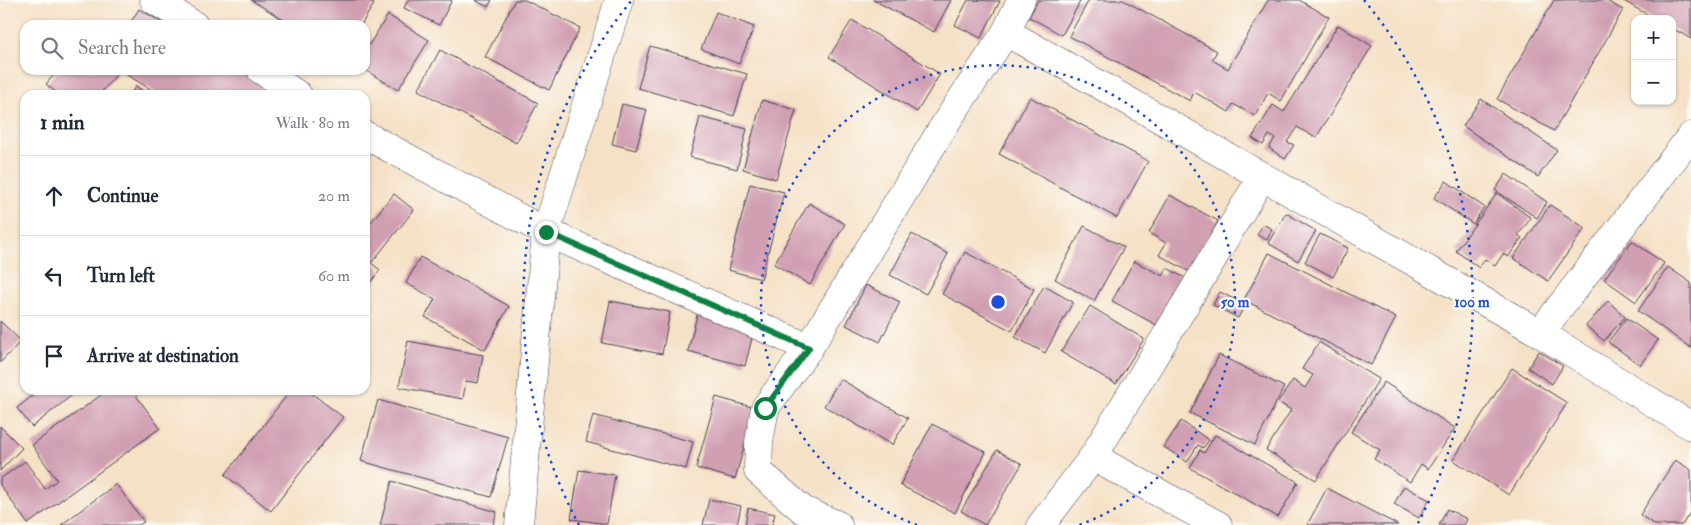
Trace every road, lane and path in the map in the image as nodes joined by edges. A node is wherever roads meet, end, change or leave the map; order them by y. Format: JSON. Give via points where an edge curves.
{"nodes":[{"id":1,"x":154,"y":0,"type":"edge"},
{"id":2,"x":619,"y":0,"type":"edge"},
{"id":3,"x":1021,"y":0,"type":"edge"},
{"id":4,"x":186,"y":20,"type":"edge"},
{"id":5,"x":1006,"y":32,"type":"junction"},
{"id":6,"x":268,"y":75,"type":"edge"},
{"id":7,"x":291,"y":90,"type":"edge"},
{"id":8,"x":1691,"y":136,"type":"edge"},
{"id":9,"x":370,"y":139,"type":"edge"},
{"id":10,"x":1262,"y":177,"type":"junction"},
{"id":11,"x":546,"y":232,"type":"junction"},
{"id":12,"x":1540,"y":333,"type":"junction"},
{"id":13,"x":809,"y":348,"type":"junction"},
{"id":14,"x":1691,"y":426,"type":"edge"},
{"id":15,"x":1093,"y":456,"type":"junction"},
{"id":16,"x":519,"y":525,"type":"edge"},
{"id":17,"x":838,"y":525,"type":"edge"},
{"id":18,"x":1041,"y":525,"type":"edge"},
{"id":19,"x":1218,"y":525,"type":"edge"}],
"edges":[{"from":1,"to":4,"type":"street"},
{"from":2,"to":11,"type":"street"},
{"from":3,"to":5,"type":"street"},
{"from":5,"to":10,"type":"street"},
{"from":5,"to":13,"type":"street","via":[[945,124]]},
{"from":6,"to":7,"type":"street"},
{"from":8,"to":12,"type":"street"},
{"from":9,"to":11,"type":"street"},
{"from":10,"to":12,"type":"street"},
{"from":10,"to":15,"type":"street"},
{"from":11,"to":13,"type":"street"},
{"from":11,"to":16,"type":"street"},
{"from":12,"to":14,"type":"street"},
{"from":13,"to":17,"type":"street","via":[[765,408],[758,471],[803,510]]},
{"from":15,"to":18,"type":"street"},
{"from":15,"to":19,"type":"street"}]}
